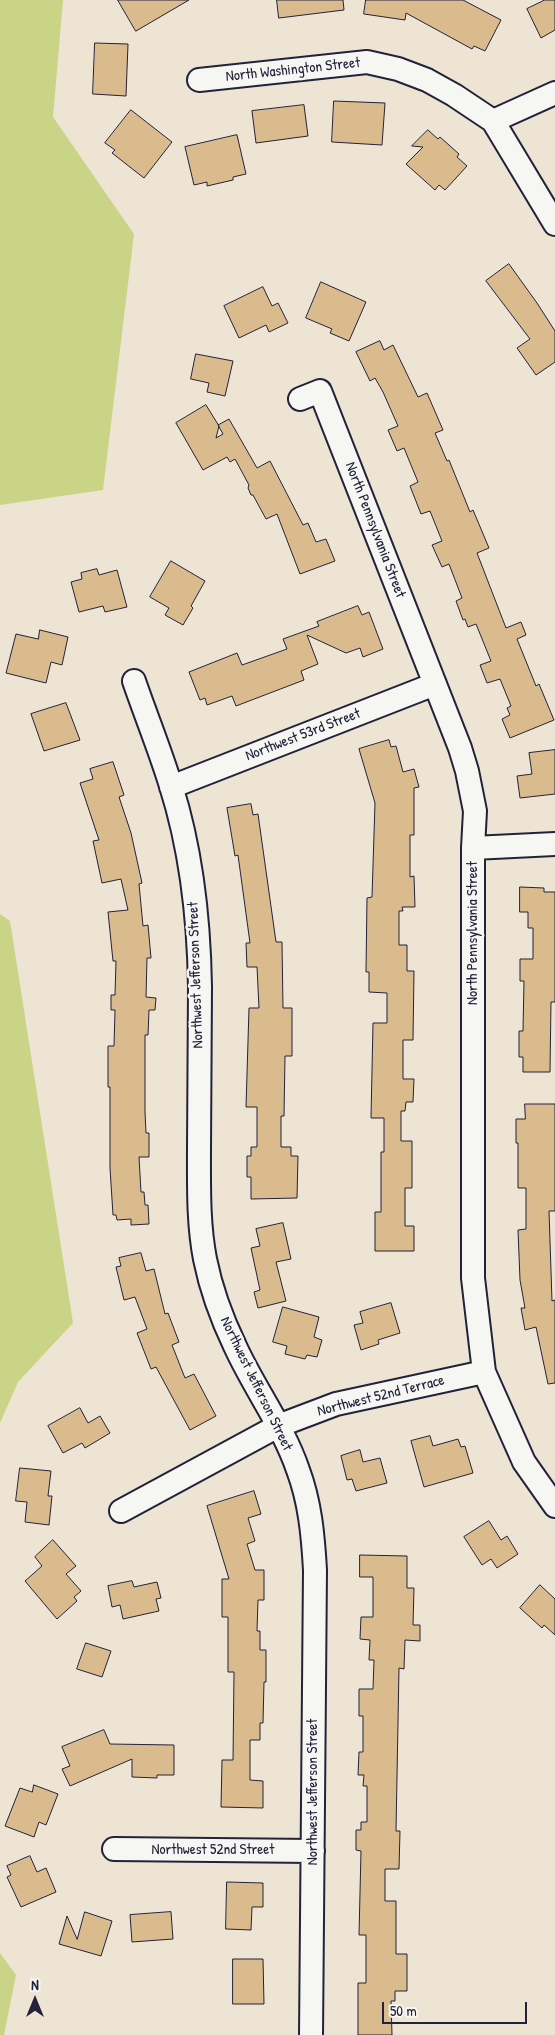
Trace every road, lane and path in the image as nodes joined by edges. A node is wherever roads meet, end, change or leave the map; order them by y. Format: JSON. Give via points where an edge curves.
{"nodes":[{"id":1,"x":199,"y":80,"type":"dead end"},
{"id":2,"x":555,"y":93,"type":"edge"},
{"id":3,"x":493,"y":122,"type":"junction"},
{"id":4,"x":555,"y":224,"type":"edge"},
{"id":5,"x":300,"y":399,"type":"dead end"},
{"id":6,"x":134,"y":681,"type":"dead end"},
{"id":7,"x":435,"y":684,"type":"junction"},
{"id":8,"x":171,"y":787,"type":"junction"},
{"id":9,"x":555,"y":844,"type":"edge"},
{"id":10,"x":473,"y":848,"type":"junction"},
{"id":11,"x":484,"y":1372,"type":"junction"},
{"id":12,"x":278,"y":1426,"type":"junction"},
{"id":13,"x":555,"y":1506,"type":"edge"},
{"id":14,"x":121,"y":1511,"type":"dead end"},
{"id":15,"x":114,"y":1849,"type":"dead end"},
{"id":16,"x":313,"y":1851,"type":"junction"},
{"id":17,"x":311,"y":2035,"type":"edge"}],
"edges":[{"from":1,"to":3,"type":"street","name":"North Washington Street","via":[[367,62],[427,80]]},
{"from":2,"to":3,"type":"street"},
{"from":3,"to":4,"type":"street","name":"North Washington Street"},
{"from":5,"to":7,"type":"street","name":"North Pennsylvania Street","via":[[320,391]]},
{"from":6,"to":8,"type":"street","name":"Northwest Jefferson Street"},
{"from":7,"to":8,"type":"street","name":"Northwest 53rd Street"},
{"from":7,"to":10,"type":"street","name":"North Pennsylvania Street","via":[[467,771],[475,811]]},
{"from":8,"to":12,"type":"street","name":"Northwest Jefferson Street","via":[[191,882],[197,934],[200,985],[199,1209],[205,1259],[216,1301],[235,1347]]},
{"from":9,"to":10,"type":"street"},
{"from":10,"to":11,"type":"street","name":"North Pennsylvania Street","via":[[473,1278]]},
{"from":11,"to":12,"type":"street","name":"Northwest 52nd Terrace","via":[[336,1404]]},
{"from":11,"to":13,"type":"street","name":"North Pennsylvania Street","via":[[524,1462]]},
{"from":12,"to":14,"type":"street","name":"Northwest 52nd Terrace"},
{"from":12,"to":16,"type":"street","name":"Northwest Jefferson Street","via":[[298,1468],[312,1526],[315,1570]]},
{"from":15,"to":16,"type":"street","name":"Northwest 52nd Street"},
{"from":16,"to":17,"type":"street","name":"Northwest Jefferson Street"}]}
